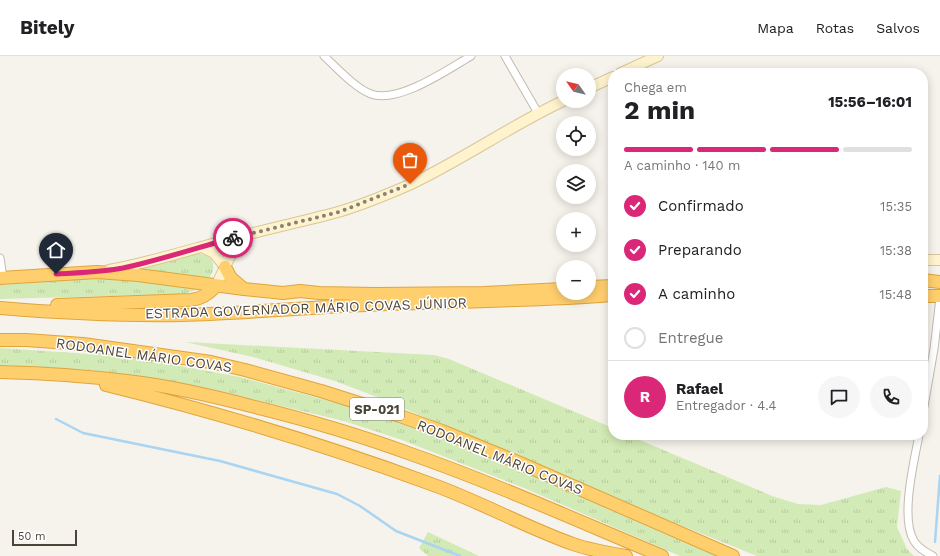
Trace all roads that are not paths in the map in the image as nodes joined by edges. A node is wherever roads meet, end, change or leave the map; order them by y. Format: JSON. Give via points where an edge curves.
{"nodes":[{"id":1,"x":324,"y":56,"type":"edge"},
{"id":2,"x":471,"y":56,"type":"edge"},
{"id":3,"x":505,"y":56,"type":"edge"},
{"id":4,"x":653,"y":57,"type":"edge"},
{"id":5,"x":631,"y":68,"type":"edge"},
{"id":6,"x":608,"y":79,"type":"edge"},
{"id":7,"x":596,"y":85,"type":"edge"},
{"id":8,"x":556,"y":104,"type":"edge"},
{"id":9,"x":538,"y":113,"type":"junction"},
{"id":10,"x":250,"y":233,"type":"junction"},
{"id":11,"x":202,"y":247,"type":"junction"},
{"id":12,"x":0,"y":258,"type":"edge"},
{"id":13,"x":928,"y":260,"type":"edge"},
{"id":14,"x":940,"y":260,"type":"edge"},
{"id":15,"x":225,"y":267,"type":"junction"},
{"id":16,"x":98,"y":272,"type":"junction"},
{"id":17,"x":1,"y":278,"type":"edge"},
{"id":18,"x":608,"y":281,"type":"edge"},
{"id":19,"x":928,"y":281,"type":"edge"},
{"id":20,"x":940,"y":282,"type":"edge"},
{"id":21,"x":596,"y":284,"type":"edge"},
{"id":22,"x":216,"y":286,"type":"junction"},
{"id":23,"x":596,"y":286,"type":"edge"},
{"id":24,"x":608,"y":286,"type":"edge"},
{"id":25,"x":556,"y":289,"type":"edge"},
{"id":26,"x":244,"y":290,"type":"junction"},
{"id":27,"x":608,"y":295,"type":"edge"},
{"id":28,"x":928,"y":296,"type":"edge"},
{"id":29,"x":940,"y":297,"type":"edge"},
{"id":30,"x":0,"y":308,"type":"edge"},
{"id":31,"x":0,"y":340,"type":"edge"},
{"id":32,"x":0,"y":372,"type":"edge"},
{"id":33,"x":61,"y":374,"type":"junction"},
{"id":34,"x":928,"y":383,"type":"edge"},
{"id":35,"x":918,"y":440,"type":"edge"},
{"id":36,"x":626,"y":556,"type":"edge"},
{"id":37,"x":662,"y":556,"type":"edge"},
{"id":38,"x":733,"y":556,"type":"edge"},
{"id":39,"x":933,"y":556,"type":"edge"}],
"edges":[{"from":1,"to":2,"type":"street","via":[[360,88],[370,94],[386,96],[399,94],[428,81]]},
{"from":3,"to":9,"type":"street"},
{"from":4,"to":5,"type":"main road"},
{"from":6,"to":7,"type":"main road"},
{"from":8,"to":9,"type":"main road"},
{"from":9,"to":10,"type":"main road","via":[[443,167],[387,194],[339,212]]},
{"from":10,"to":11,"type":"main road"},
{"from":10,"to":15,"type":"main road","via":[[234,248]]},
{"from":11,"to":15,"type":"main road","via":[[214,253]]},
{"from":11,"to":16,"type":"main road"},
{"from":12,"to":17,"type":"street"},
{"from":13,"to":14,"type":"main road"},
{"from":15,"to":22,"type":"main road"},
{"from":15,"to":26,"type":"highway","via":[[231,278]]},
{"from":16,"to":17,"type":"highway","name":"ESTRADA GOVERNADOR MÁRIO COVAS JÚNIOR"},
{"from":16,"to":22,"type":"highway","name":"ESTRADA GOVERNADOR MÁRIO COVAS JÚNIOR"},
{"from":18,"to":21,"type":"main road"},
{"from":19,"to":20,"type":"highway"},
{"from":22,"to":26,"type":"highway","name":"ESTRADA GOVERNADOR MÁRIO COVAS JÚNIOR"},
{"from":22,"to":30,"type":"highway","via":[[208,294],[191,300]]},
{"from":23,"to":24,"type":"highway"},
{"from":25,"to":26,"type":"highway","name":"ESTRADA GOVERNADOR MÁRIO COVAS JÚNIOR","via":[[375,294]]},
{"from":27,"to":30,"type":"highway","name":"ESTRADA GOVERNADOR MÁRIO COVAS JÚNIOR","via":[[182,314],[104,314]]},
{"from":28,"to":29,"type":"highway"},
{"from":29,"to":34,"type":"street"},
{"from":31,"to":38,"type":"highway","name":"RODOANEL MÁRIO COVAS","number":"SP-021","via":[[83,344],[211,362],[321,391],[449,434]]},
{"from":32,"to":33,"type":"highway","name":"RODOANEL MÁRIO COVAS","number":"SP-021"},
{"from":33,"to":36,"type":"highway","via":[[176,402],[308,441],[471,499],[572,544]]},
{"from":33,"to":37,"type":"highway","name":"RODOANEL MÁRIO COVAS","number":"SP-021","via":[[177,389],[335,428],[489,484]]},
{"from":35,"to":39,"type":"street","via":[[909,493],[909,529],[922,550]]}]}
